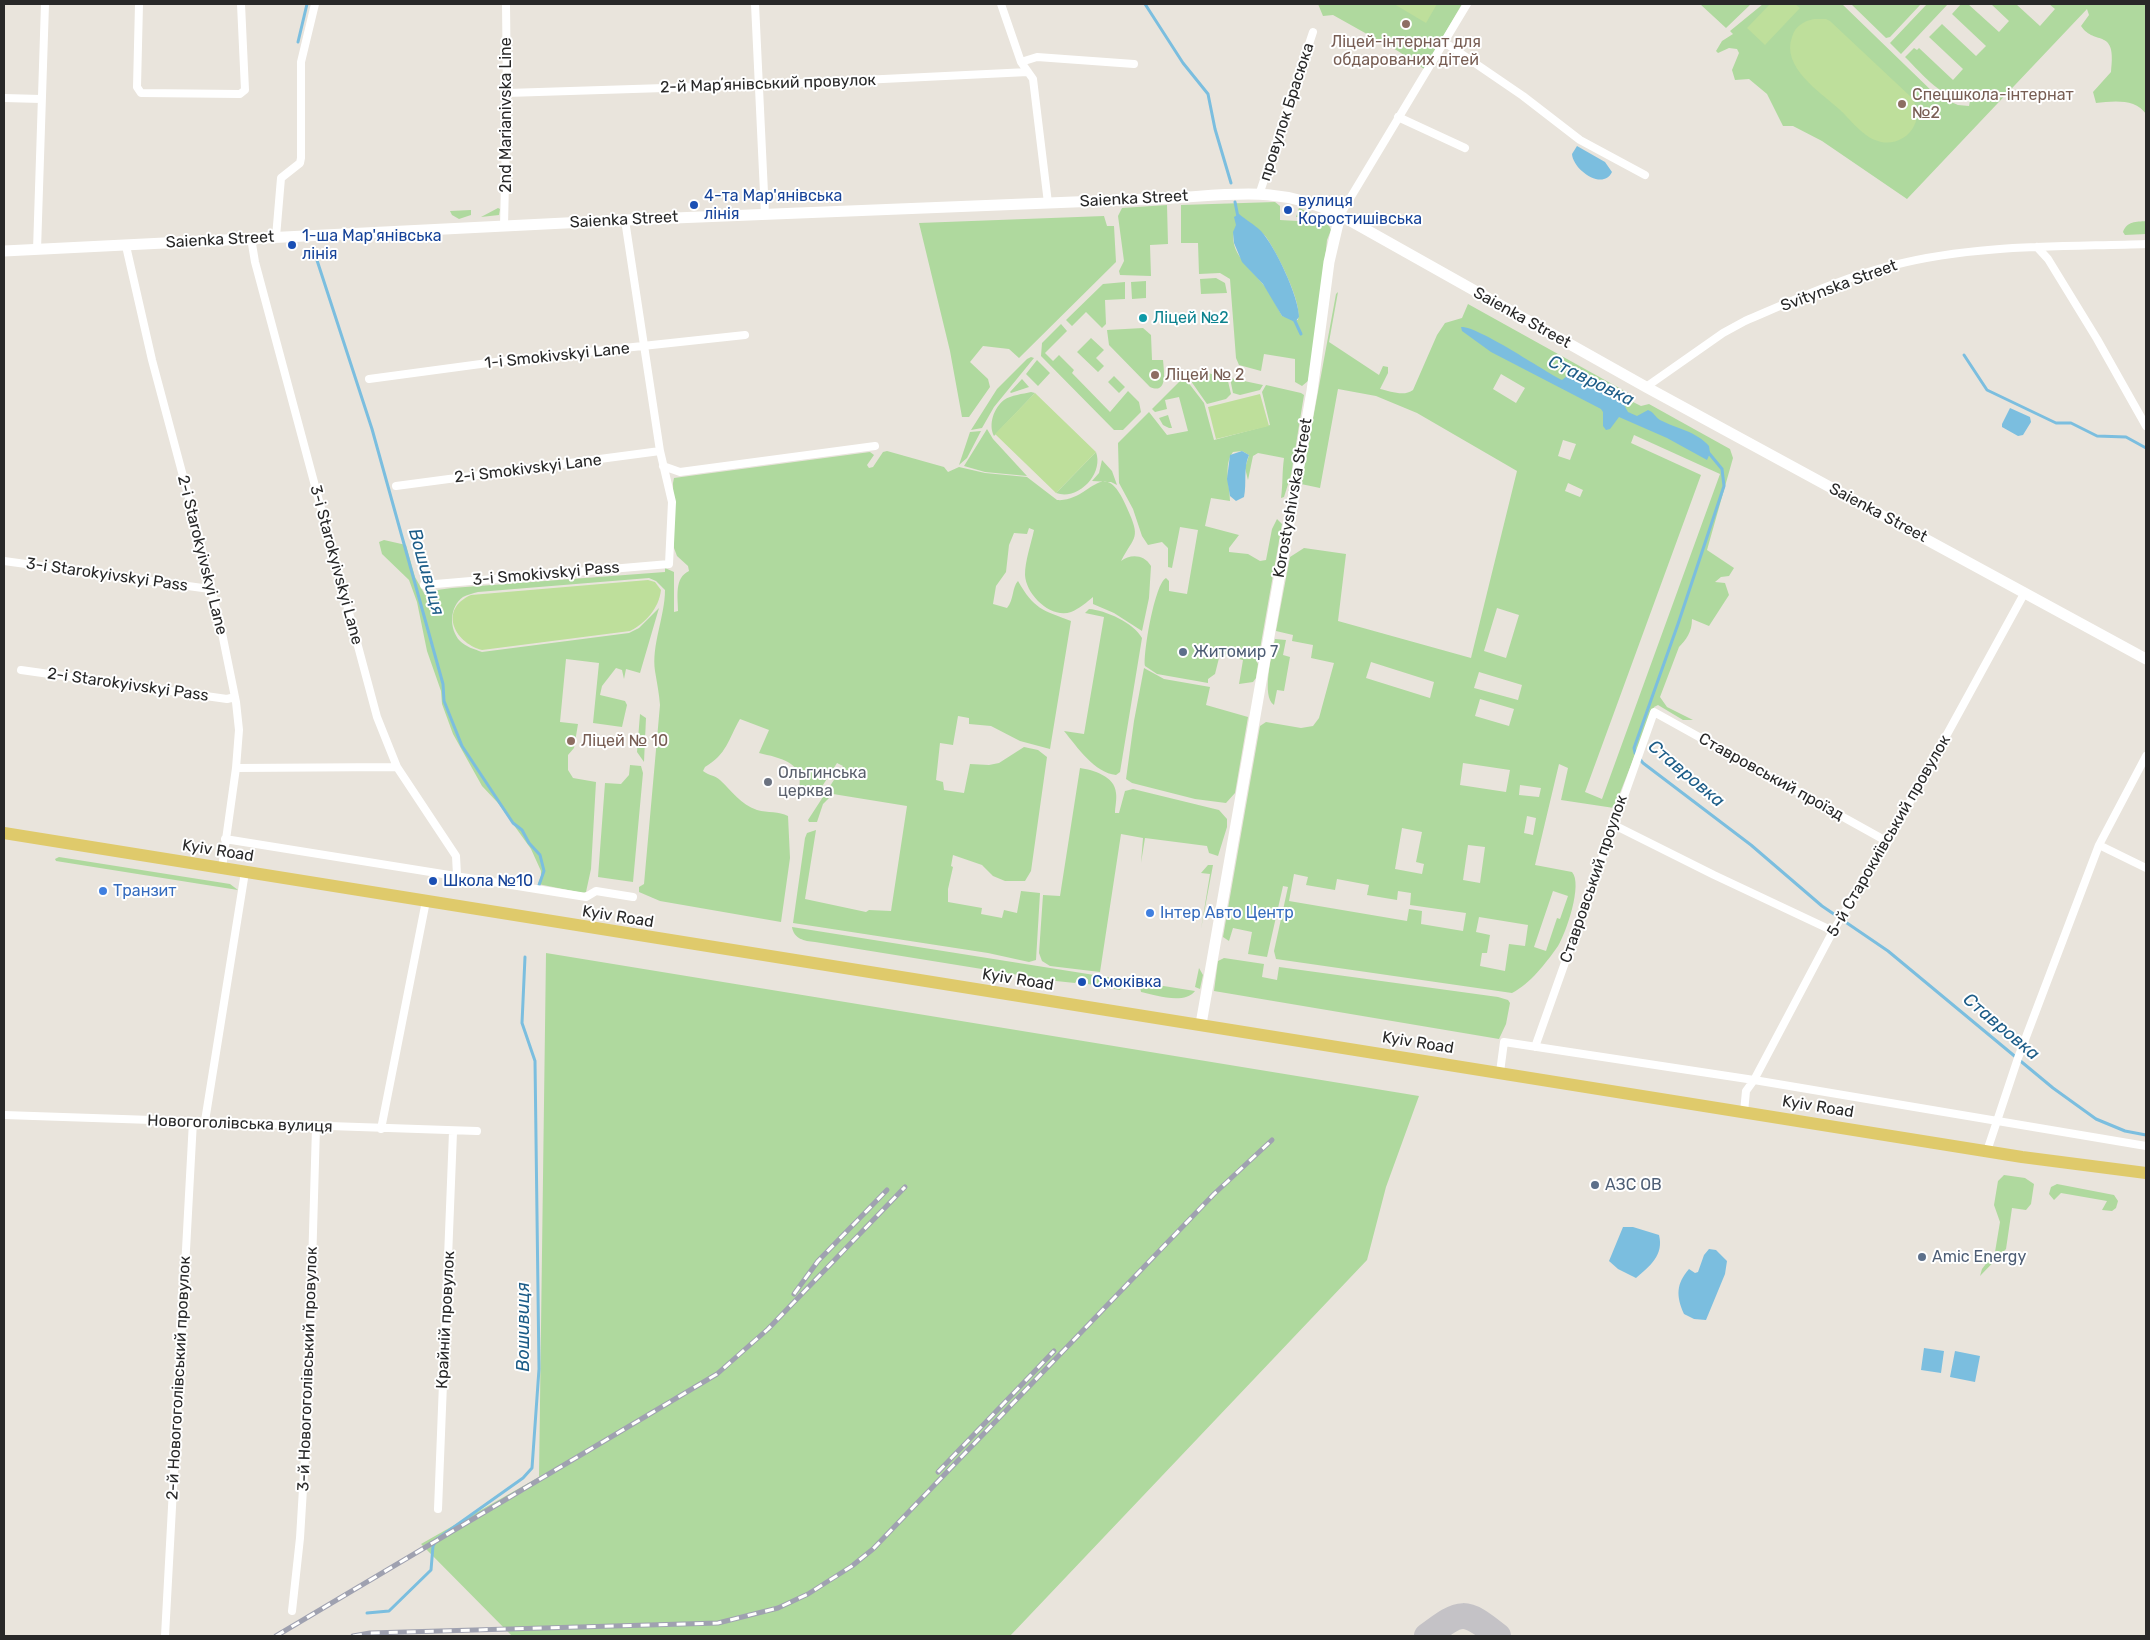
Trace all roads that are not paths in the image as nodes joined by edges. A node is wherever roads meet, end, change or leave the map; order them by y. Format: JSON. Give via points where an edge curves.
{"nodes":[{"id":1,"x":45,"y":4,"type":"edge"},
{"id":2,"x":138,"y":4,"type":"edge"},
{"id":3,"x":241,"y":4,"type":"edge"},
{"id":4,"x":315,"y":4,"type":"edge"},
{"id":5,"x":506,"y":4,"type":"edge"},
{"id":6,"x":755,"y":4,"type":"edge"},
{"id":7,"x":1001,"y":4,"type":"edge"},
{"id":8,"x":1467,"y":4,"type":"edge"},
{"id":9,"x":1313,"y":32,"type":"dead end"},
{"id":10,"x":1444,"y":42,"type":"junction"},
{"id":11,"x":1021,"y":62,"type":"junction"},
{"id":12,"x":1134,"y":64,"type":"dead end"},
{"id":13,"x":1028,"y":72,"type":"junction"},
{"id":14,"x":758,"y":85,"type":"junction"},
{"id":15,"x":507,"y":93,"type":"junction"},
{"id":16,"x":4,"y":98,"type":"edge"},
{"id":17,"x":42,"y":99,"type":"junction"},
{"id":18,"x":1398,"y":118,"type":"junction"},
{"id":19,"x":1464,"y":148,"type":"dead end"},
{"id":20,"x":1645,"y":175,"type":"dead end"},
{"id":21,"x":1260,"y":192,"type":"junction"},
{"id":22,"x":1048,"y":203,"type":"junction"},
{"id":23,"x":765,"y":214,"type":"junction"},
{"id":24,"x":1340,"y":215,"type":"junction"},
{"id":25,"x":625,"y":220,"type":"junction"},
{"id":26,"x":504,"y":226,"type":"junction"},
{"id":27,"x":276,"y":237,"type":"junction"},
{"id":28,"x":251,"y":238,"type":"junction"},
{"id":29,"x":2145,"y":244,"type":"edge"},
{"id":30,"x":126,"y":246,"type":"junction"},
{"id":31,"x":2037,"y":247,"type":"junction"},
{"id":32,"x":37,"y":250,"type":"junction"},
{"id":33,"x":4,"y":252,"type":"edge"},
{"id":34,"x":745,"y":335,"type":"dead end"},
{"id":35,"x":645,"y":347,"type":"junction"},
{"id":36,"x":369,"y":379,"type":"dead end"},
{"id":37,"x":1646,"y":388,"type":"junction"},
{"id":38,"x":2146,"y":426,"type":"edge"},
{"id":39,"x":875,"y":446,"type":"dead end"},
{"id":40,"x":660,"y":451,"type":"junction"},
{"id":41,"x":663,"y":466,"type":"junction"},
{"id":42,"x":396,"y":486,"type":"dead end"},
{"id":43,"x":4,"y":561,"type":"edge"},
{"id":44,"x":424,"y":585,"type":"dead end"},
{"id":45,"x":210,"y":589,"type":"junction"},
{"id":46,"x":2025,"y":592,"type":"junction"},
{"id":47,"x":2146,"y":659,"type":"edge"},
{"id":48,"x":21,"y":670,"type":"dead end"},
{"id":49,"x":235,"y":698,"type":"junction"},
{"id":50,"x":1654,"y":712,"type":"joint"},
{"id":51,"x":2146,"y":756,"type":"edge"},
{"id":52,"x":397,"y":767,"type":"junction"},
{"id":53,"x":236,"y":768,"type":"junction"},
{"id":54,"x":1612,"y":824,"type":"junction"},
{"id":55,"x":4,"y":833,"type":"edge"},
{"id":56,"x":225,"y":839,"type":"junction"},
{"id":57,"x":1888,"y":842,"type":"junction"},
{"id":58,"x":2099,"y":845,"type":"junction"},
{"id":59,"x":222,"y":868,"type":"junction"},
{"id":60,"x":2146,"y":868,"type":"edge"},
{"id":61,"x":245,"y":872,"type":"junction"},
{"id":62,"x":457,"y":875,"type":"junction"},
{"id":63,"x":633,"y":897,"type":"dead end"},
{"id":64,"x":426,"y":901,"type":"junction"},
{"id":65,"x":1833,"y":931,"type":"junction"},
{"id":66,"x":1201,"y":1024,"type":"junction"},
{"id":67,"x":1535,"y":1047,"type":"junction"},
{"id":68,"x":1500,"y":1072,"type":"junction"},
{"id":69,"x":1754,"y":1080,"type":"junction"},
{"id":70,"x":1744,"y":1112,"type":"junction"},
{"id":71,"x":4,"y":1116,"type":"edge"},
{"id":72,"x":193,"y":1121,"type":"junction"},
{"id":73,"x":205,"y":1121,"type":"junction"},
{"id":74,"x":1996,"y":1122,"type":"junction"},
{"id":75,"x":316,"y":1128,"type":"junction"},
{"id":76,"x":381,"y":1129,"type":"junction"},
{"id":77,"x":453,"y":1132,"type":"junction"},
{"id":78,"x":477,"y":1132,"type":"dead end"},
{"id":79,"x":2146,"y":1146,"type":"edge"},
{"id":80,"x":1987,"y":1151,"type":"junction"},
{"id":81,"x":2146,"y":1173,"type":"edge"},
{"id":82,"x":438,"y":1509,"type":"dead end"},
{"id":83,"x":292,"y":1611,"type":"dead end"},
{"id":84,"x":165,"y":1636,"type":"edge"}],
"edges":[{"from":1,"to":17,"type":"street"},
{"from":2,"to":3,"type":"street","via":[[137,87],[140,93],[240,94],[245,90]]},
{"from":4,"to":27,"type":"street","via":[[301,62],[301,158],[281,178]]},
{"from":5,"to":15,"type":"street","name":"2nd Marianivska Line"},
{"from":6,"to":14,"type":"street"},
{"from":7,"to":11,"type":"street"},
{"from":8,"to":10,"type":"street","name":"Korostyshivska Street"},
{"from":9,"to":21,"type":"street","name":"провулок Брасюка"},
{"from":10,"to":18,"type":"street","name":"Korostyshivska Street"},
{"from":10,"to":20,"type":"street","via":[[1580,140]]},
{"from":11,"to":12,"type":"street","via":[[1037,57]]},
{"from":11,"to":13,"type":"street"},
{"from":13,"to":14,"type":"street","name":"2-й Марʼянівський провулок"},
{"from":13,"to":22,"type":"street","via":[[1032,79]]},
{"from":14,"to":15,"type":"street","name":"2-й Марʼянівський провулок"},
{"from":14,"to":23,"type":"street"},
{"from":15,"to":26,"type":"street","name":"2nd Marianivska Line"},
{"from":16,"to":17,"type":"street"},
{"from":17,"to":32,"type":"street"},
{"from":18,"to":19,"type":"street"},
{"from":18,"to":24,"type":"street","name":"Korostyshivska Street"},
{"from":21,"to":22,"type":"street","name":"Saienka Street"},
{"from":21,"to":24,"type":"street","name":"Saienka Street","via":[[1309,201]]},
{"from":22,"to":23,"type":"street","name":"Saienka Street"},
{"from":23,"to":25,"type":"street","name":"Saienka Street"},
{"from":24,"to":37,"type":"street","name":"Saienka Street"},
{"from":24,"to":66,"type":"street","name":"Korostyshivska Street","via":[[1332,242],[1312,391]]},
{"from":25,"to":26,"type":"street","name":"Saienka Street"},
{"from":25,"to":35,"type":"street"},
{"from":26,"to":27,"type":"street","name":"Saienka Street"},
{"from":27,"to":28,"type":"street","name":"Saienka Street"},
{"from":28,"to":30,"type":"street","name":"Saienka Street"},
{"from":28,"to":52,"type":"street","name":"3-i Starokyivskyi Lane","via":[[377,717]]},
{"from":29,"to":31,"type":"street","name":"Svitynska Street"},
{"from":30,"to":32,"type":"street","name":"Saienka Street"},
{"from":30,"to":45,"type":"street","name":"2-i Starokyivskyi Lane"},
{"from":31,"to":37,"type":"street","name":"Svitynska Street","via":[[1944,255],[1870,272],[1745,321]]},
{"from":31,"to":38,"type":"street","via":[[2048,259],[2092,331]]},
{"from":32,"to":33,"type":"street","name":"Saienka Street"},
{"from":34,"to":35,"type":"street","name":"1-i Smokivskyi Lane"},
{"from":35,"to":36,"type":"street","name":"1-i Smokivskyi Lane"},
{"from":35,"to":40,"type":"street"},
{"from":37,"to":46,"type":"street","name":"Saienka Street"},
{"from":39,"to":41,"type":"street","via":[[680,472]]},
{"from":40,"to":41,"type":"street"},
{"from":40,"to":42,"type":"street","name":"2-i Smokivskyi Lane"},
{"from":41,"to":44,"type":"street","name":"3-i Smokivskyi Pass","via":[[672,502],[669,564]]},
{"from":43,"to":45,"type":"street","name":"3-i Starokyivskyi Pass"},
{"from":45,"to":49,"type":"street","name":"2-i Starokyivskyi Lane"},
{"from":46,"to":47,"type":"street","name":"Saienka Street"},
{"from":46,"to":57,"type":"street","name":"5-й Старокиївський провулок"},
{"from":48,"to":49,"type":"street","name":"2-i Starokyivskyi Pass"},
{"from":49,"to":53,"type":"street","name":"2-i Starokyivskyi Lane","via":[[239,730]]},
{"from":50,"to":54,"type":"street","name":"Ставровський проулок"},
{"from":50,"to":57,"type":"street","name":"Ставровський проїзд"},
{"from":51,"to":58,"type":"street"},
{"from":52,"to":53,"type":"street"},
{"from":52,"to":62,"type":"street","name":"3-i Starokyivskyi Lane","via":[[456,856]]},
{"from":53,"to":56,"type":"street","name":"2-i Starokyivskyi Lane"},
{"from":54,"to":65,"type":"street"},
{"from":54,"to":67,"type":"street","name":"Ставровський проулок"},
{"from":55,"to":59,"type":"main road","name":"Kyiv Road"},
{"from":56,"to":59,"type":"street","name":"2-i Starokyivskyi Lane"},
{"from":56,"to":62,"type":"street"},
{"from":57,"to":65,"type":"street","name":"5-й Старокиївський провулок"},
{"from":58,"to":60,"type":"street"},
{"from":58,"to":74,"type":"street"},
{"from":59,"to":61,"type":"main road","name":"Kyiv Road"},
{"from":61,"to":64,"type":"main road","name":"Kyiv Road"},
{"from":61,"to":73,"type":"street"},
{"from":62,"to":63,"type":"street","via":[[586,897],[596,890]]},
{"from":64,"to":66,"type":"main road","name":"Kyiv Road"},
{"from":64,"to":76,"type":"street"},
{"from":65,"to":69,"type":"street","name":"5-й Старокиївський провулок"},
{"from":66,"to":68,"type":"main road","name":"Kyiv Road"},
{"from":67,"to":68,"type":"street","via":[[1504,1042]]},
{"from":67,"to":69,"type":"street"},
{"from":68,"to":70,"type":"main road","name":"Kyiv Road"},
{"from":69,"to":70,"type":"street","name":"5-й Старокиївський провулок","via":[[1746,1091]]},
{"from":69,"to":74,"type":"street"},
{"from":70,"to":80,"type":"main road","name":"Kyiv Road"},
{"from":71,"to":72,"type":"street","name":"Новогоголівська вулиця"},
{"from":72,"to":73,"type":"street","name":"Новогоголівська вулиця"},
{"from":72,"to":84,"type":"street","name":"2-й Новогоголівський провулок"},
{"from":73,"to":75,"type":"street","name":"Новогоголівська вулиця"},
{"from":74,"to":79,"type":"street"},
{"from":74,"to":80,"type":"street"},
{"from":75,"to":76,"type":"street","name":"Новогоголівська вулиця"},
{"from":75,"to":83,"type":"street","name":"3-й Новогоголівський провулок","via":[[308,1406]]},
{"from":76,"to":77,"type":"street","name":"Новогоголівська вулиця"},
{"from":77,"to":78,"type":"street","name":"Новогоголівська вулиця"},
{"from":77,"to":82,"type":"street","name":"Крайній провулок"},
{"from":80,"to":81,"type":"main road","name":"Kyiv Road"}]}
